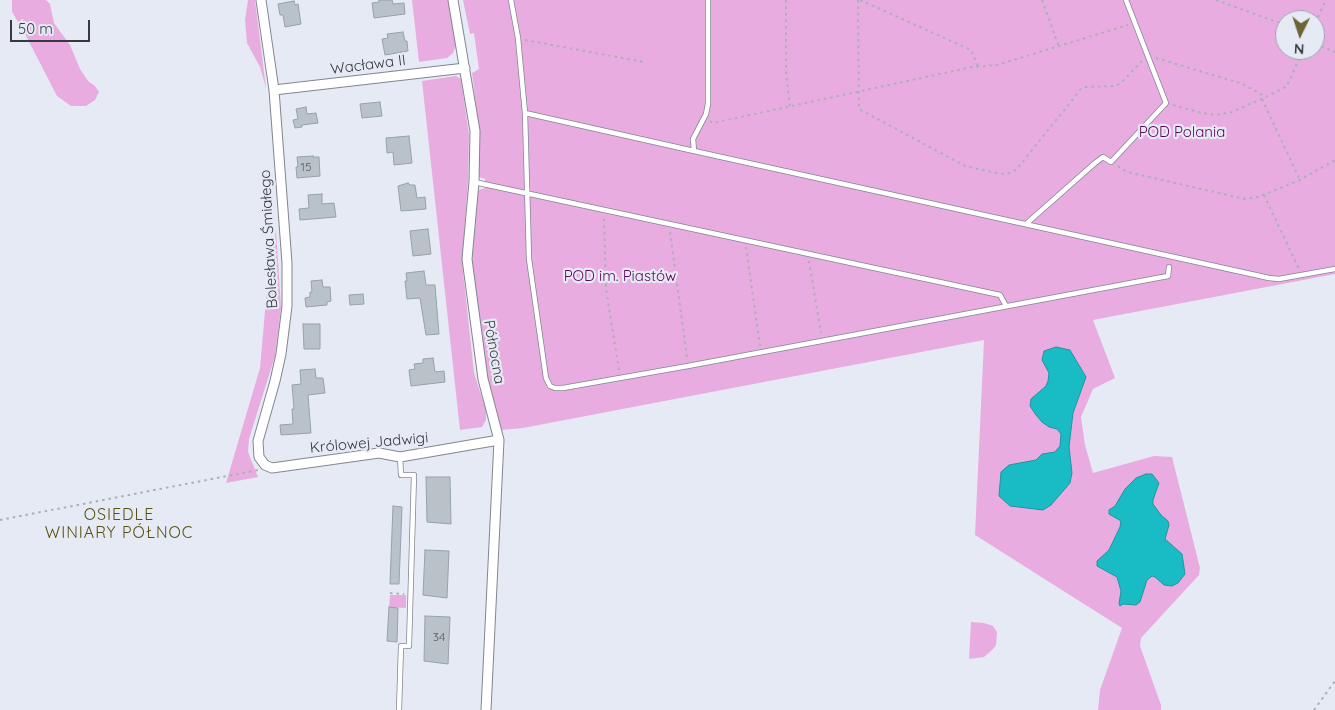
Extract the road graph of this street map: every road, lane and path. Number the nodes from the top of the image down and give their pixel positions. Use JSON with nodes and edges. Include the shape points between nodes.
{"nodes":[{"id":1,"x":261,"y":0,"type":"edge"},
{"id":2,"x":453,"y":0,"type":"edge"},
{"id":3,"x":511,"y":0,"type":"edge"},
{"id":4,"x":708,"y":0,"type":"edge"},
{"id":5,"x":786,"y":0,"type":"edge"},
{"id":6,"x":859,"y":0,"type":"edge"},
{"id":7,"x":1042,"y":0,"type":"edge"},
{"id":8,"x":1126,"y":0,"type":"edge"},
{"id":9,"x":1216,"y":0,"type":"edge"},
{"id":10,"x":1275,"y":21,"type":"edge"},
{"id":11,"x":1135,"y":23,"type":"junction"},
{"id":12,"x":518,"y":38,"type":"junction"},
{"id":13,"x":1058,"y":47,"type":"junction"},
{"id":14,"x":1147,"y":55,"type":"junction"},
{"id":15,"x":1299,"y":60,"type":"edge"},
{"id":16,"x":644,"y":62,"type":"dead end"},
{"id":17,"x":979,"y":67,"type":"junction"},
{"id":18,"x":465,"y":68,"type":"junction"},
{"id":19,"x":274,"y":90,"type":"junction"},
{"id":20,"x":859,"y":91,"type":"junction"},
{"id":21,"x":1266,"y":97,"type":"junction"},
{"id":22,"x":1262,"y":99,"type":"junction"},
{"id":23,"x":1166,"y":103,"type":"junction"},
{"id":24,"x":790,"y":106,"type":"junction"},
{"id":25,"x":525,"y":113,"type":"junction"},
{"id":26,"x":704,"y":118,"type":"junction"},
{"id":27,"x":694,"y":151,"type":"junction"},
{"id":28,"x":1335,"y":160,"type":"edge"},
{"id":29,"x":1111,"y":162,"type":"junction"},
{"id":30,"x":1300,"y":180,"type":"junction"},
{"id":31,"x":474,"y":182,"type":"junction"},
{"id":32,"x":526,"y":192,"type":"junction"},
{"id":33,"x":1264,"y":195,"type":"junction"},
{"id":34,"x":604,"y":209,"type":"junction"},
{"id":35,"x":668,"y":223,"type":"junction"},
{"id":36,"x":1026,"y":224,"type":"junction"},
{"id":37,"x":745,"y":240,"type":"junction"},
{"id":38,"x":808,"y":253,"type":"junction"},
{"id":39,"x":1169,"y":267,"type":"dead end"},
{"id":40,"x":1335,"y":269,"type":"edge"},
{"id":41,"x":1302,"y":275,"type":"junction"},
{"id":42,"x":1006,"y":306,"type":"junction"},
{"id":43,"x":823,"y":340,"type":"junction"},
{"id":44,"x":761,"y":351,"type":"junction"},
{"id":45,"x":688,"y":366,"type":"junction"},
{"id":46,"x":620,"y":378,"type":"junction"},
{"id":47,"x":498,"y":440,"type":"junction"},
{"id":48,"x":400,"y":457,"type":"junction"},
{"id":49,"x":272,"y":468,"type":"junction"},
{"id":50,"x":0,"y":520,"type":"edge"},
{"id":51,"x":1335,"y":681,"type":"edge"},
{"id":52,"x":399,"y":710,"type":"edge"},
{"id":53,"x":486,"y":710,"type":"edge"},
{"id":54,"x":1314,"y":710,"type":"edge"}],
"edges":[{"from":1,"to":19,"type":"street","name":"Bolesława Śmiałego"},
{"from":2,"to":18,"type":"street","name":"Północna"},
{"from":3,"to":12,"type":"lane"},
{"from":4,"to":26,"type":"lane","via":[[708,104]]},
{"from":5,"to":24,"type":"path","via":[[786,73]]},
{"from":6,"to":17,"type":"path","via":[[971,50]]},
{"from":6,"to":20,"type":"path"},
{"from":7,"to":13,"type":"path"},
{"from":8,"to":11,"type":"lane"},
{"from":9,"to":10,"type":"path"},
{"from":11,"to":13,"type":"path"},
{"from":11,"to":14,"type":"lane"},
{"from":12,"to":16,"type":"path"},
{"from":12,"to":25,"type":"lane"},
{"from":13,"to":17,"type":"path","via":[[997,66]]},
{"from":14,"to":20,"type":"path","via":[[1121,83],[1081,89],[1016,170],[1001,174],[965,166],[859,109]]},
{"from":14,"to":21,"type":"path","via":[[1243,84]]},
{"from":14,"to":23,"type":"lane"},
{"from":15,"to":21,"type":"path","via":[[1287,86]]},
{"from":17,"to":20,"type":"path"},
{"from":18,"to":19,"type":"street","name":"Wacława II"},
{"from":18,"to":31,"type":"street","name":"Północna","via":[[475,131]]},
{"from":19,"to":49,"type":"street","name":"Bolesława Śmiałego","via":[[287,263],[287,306],[281,354],[258,441],[259,457]]},
{"from":20,"to":24,"type":"path"},
{"from":21,"to":22,"type":"path"},
{"from":22,"to":23,"type":"path","via":[[1216,115]]},
{"from":22,"to":30,"type":"path"},
{"from":23,"to":29,"type":"lane"},
{"from":24,"to":26,"type":"path","via":[[713,123]]},
{"from":25,"to":27,"type":"lane"},
{"from":25,"to":32,"type":"lane"},
{"from":26,"to":27,"type":"lane","via":[[693,139]]},
{"from":27,"to":36,"type":"lane"},
{"from":28,"to":30,"type":"path"},
{"from":29,"to":33,"type":"path","via":[[1127,172],[1245,199]]},
{"from":29,"to":36,"type":"lane","via":[[1103,158],[1095,163]]},
{"from":30,"to":33,"type":"path"},
{"from":31,"to":32,"type":"lane"},
{"from":31,"to":47,"type":"street","name":"Północna","via":[[467,259],[483,379]]},
{"from":32,"to":34,"type":"lane"},
{"from":32,"to":46,"type":"lane","via":[[529,259],[546,378],[550,386],[563,388]]},
{"from":33,"to":41,"type":"path"},
{"from":34,"to":35,"type":"lane"},
{"from":34,"to":46,"type":"path","via":[[606,289]]},
{"from":35,"to":37,"type":"lane"},
{"from":35,"to":45,"type":"path"},
{"from":36,"to":41,"type":"lane","via":[[1269,278]]},
{"from":37,"to":38,"type":"lane"},
{"from":37,"to":44,"type":"path"},
{"from":38,"to":42,"type":"lane","via":[[1000,295]]},
{"from":38,"to":43,"type":"path"},
{"from":39,"to":42,"type":"lane","via":[[1168,276]]},
{"from":40,"to":41,"type":"lane"},
{"from":42,"to":43,"type":"lane"},
{"from":43,"to":44,"type":"lane"},
{"from":44,"to":45,"type":"lane"},
{"from":45,"to":46,"type":"lane"},
{"from":47,"to":48,"type":"street","name":"Królowej Jadwigi"},
{"from":47,"to":53,"type":"street","name":"Północna"},
{"from":48,"to":49,"type":"street","name":"Królowej Jadwigi","via":[[380,453]]},
{"from":48,"to":52,"type":"lane","via":[[401,475],[414,475],[409,646],[401,646]]},
{"from":49,"to":50,"type":"path"},
{"from":51,"to":54,"type":"path"}]}
